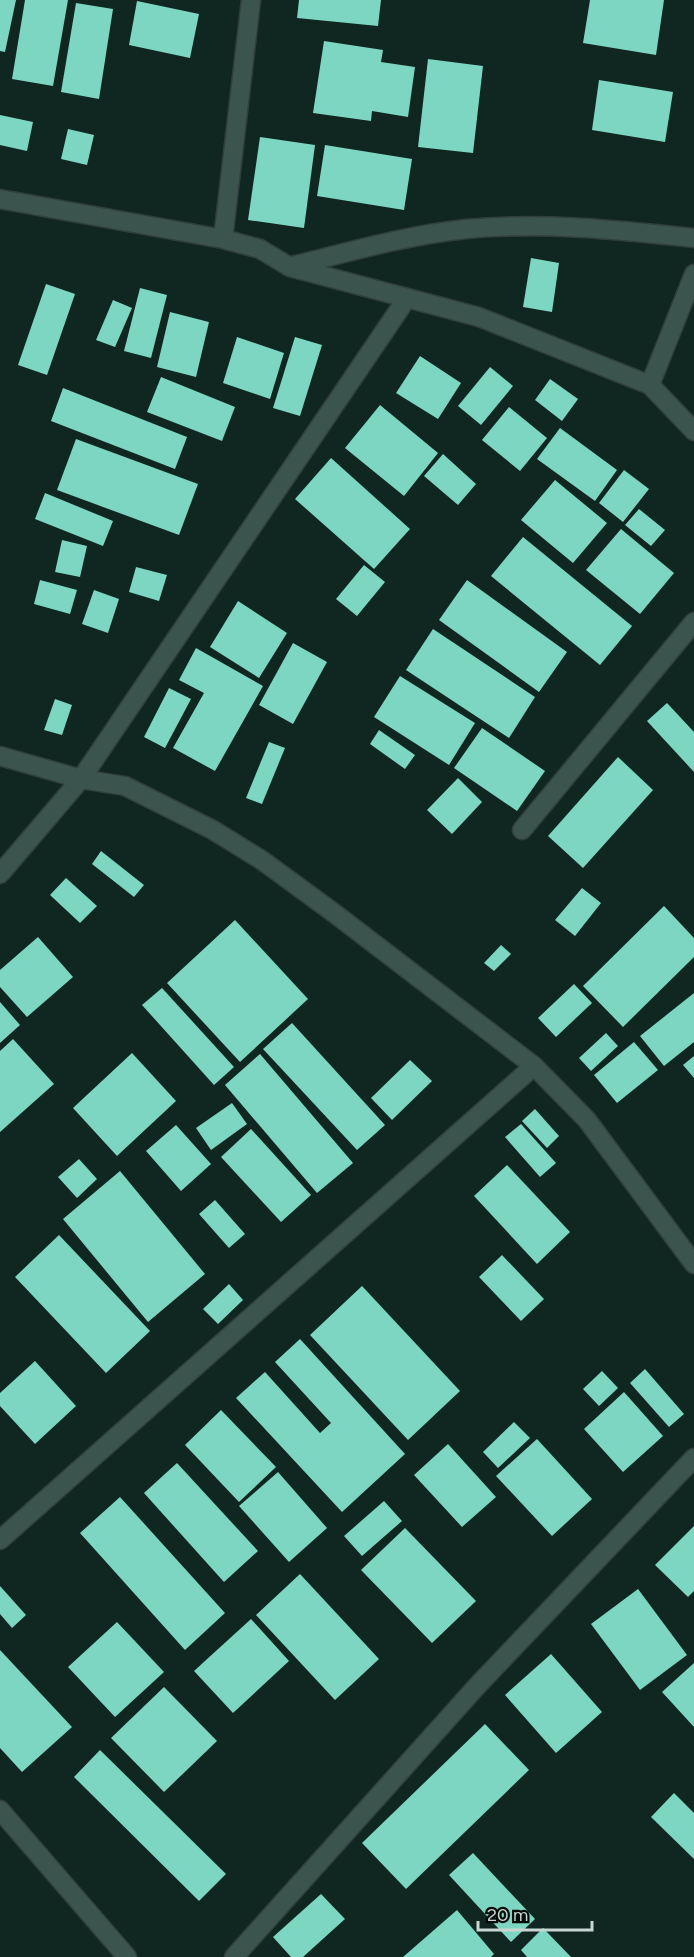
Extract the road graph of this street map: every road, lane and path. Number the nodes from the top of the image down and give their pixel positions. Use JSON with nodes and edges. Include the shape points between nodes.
{"nodes":[{"id":1,"x":251,"y":0,"type":"edge"},
{"id":2,"x":0,"y":199,"type":"edge"},
{"id":3,"x":694,"y":238,"type":"edge"},
{"id":4,"x":223,"y":239,"type":"junction"},
{"id":5,"x":290,"y":267,"type":"junction"},
{"id":6,"x":694,"y":274,"type":"edge"},
{"id":7,"x":407,"y":298,"type":"junction"},
{"id":8,"x":650,"y":385,"type":"junction"},
{"id":9,"x":694,"y":431,"type":"edge"},
{"id":10,"x":694,"y":622,"type":"edge"},
{"id":11,"x":0,"y":756,"type":"edge"},
{"id":12,"x":81,"y":779,"type":"junction"},
{"id":13,"x":522,"y":830,"type":"dead end"},
{"id":14,"x":0,"y":874,"type":"edge"},
{"id":15,"x":534,"y":1066,"type":"junction"},
{"id":16,"x":694,"y":1264,"type":"edge"},
{"id":17,"x":694,"y":1458,"type":"edge"},
{"id":18,"x":0,"y":1540,"type":"edge"},
{"id":19,"x":0,"y":1810,"type":"edge"},
{"id":20,"x":127,"y":1957,"type":"edge"},
{"id":21,"x":234,"y":1957,"type":"edge"}],
"edges":[{"from":1,"to":4,"type":"street"},
{"from":2,"to":4,"type":"street"},
{"from":3,"to":5,"type":"street","via":[[574,226],[466,229]]},
{"from":4,"to":5,"type":"street","via":[[260,249]]},
{"from":5,"to":7,"type":"street"},
{"from":6,"to":8,"type":"street"},
{"from":7,"to":8,"type":"street","via":[[479,317]]},
{"from":7,"to":12,"type":"street"},
{"from":8,"to":9,"type":"street"},
{"from":10,"to":13,"type":"street"},
{"from":11,"to":12,"type":"street"},
{"from":12,"to":14,"type":"street"},
{"from":12,"to":15,"type":"street","via":[[125,786],[213,830],[253,855]]},
{"from":15,"to":16,"type":"street","via":[[587,1120]]},
{"from":15,"to":18,"type":"street"},
{"from":17,"to":21,"type":"street","via":[[478,1685]]},
{"from":19,"to":20,"type":"street"}]}
